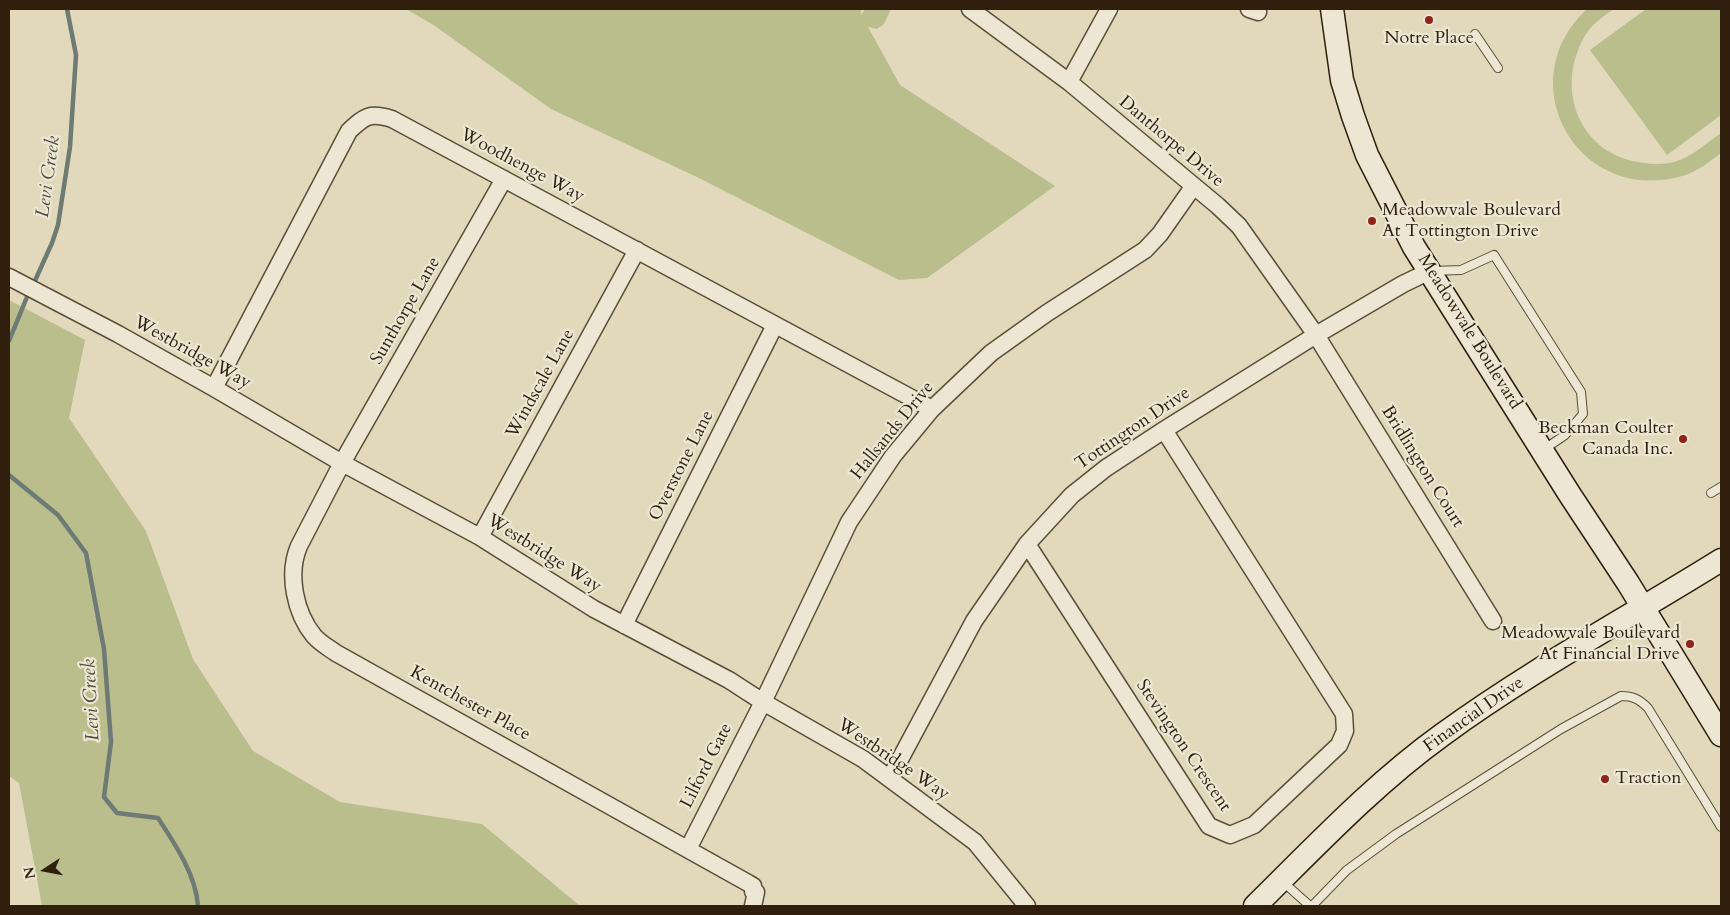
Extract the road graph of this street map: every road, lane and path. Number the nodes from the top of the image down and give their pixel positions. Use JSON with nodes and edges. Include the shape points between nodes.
{"nodes":[{"id":1,"x":970,"y":9,"type":"edge"},
{"id":2,"x":1109,"y":9,"type":"edge"},
{"id":3,"x":1332,"y":9,"type":"edge"},
{"id":4,"x":1474,"y":34,"type":"dead end"},
{"id":5,"x":1498,"y":68,"type":"dead end"},
{"id":6,"x":1069,"y":82,"type":"junction"},
{"id":7,"x":504,"y":179,"type":"junction"},
{"id":8,"x":1193,"y":187,"type":"junction"},
{"id":9,"x":637,"y":250,"type":"junction"},
{"id":10,"x":1430,"y":271,"type":"junction"},
{"id":11,"x":9,"y":278,"type":"edge"},
{"id":12,"x":775,"y":325,"type":"junction"},
{"id":13,"x":1316,"y":335,"type":"junction"},
{"id":14,"x":214,"y":388,"type":"junction"},
{"id":15,"x":932,"y":409,"type":"junction"},
{"id":16,"x":1164,"y":430,"type":"junction"},
{"id":17,"x":1543,"y":450,"type":"junction"},
{"id":18,"x":342,"y":463,"type":"junction"},
{"id":19,"x":1721,"y":487,"type":"edge"},
{"id":20,"x":1711,"y":493,"type":"dead end"},
{"id":21,"x":480,"y":537,"type":"junction"},
{"id":22,"x":1027,"y":544,"type":"junction"},
{"id":23,"x":1721,"y":560,"type":"edge"},
{"id":24,"x":1644,"y":608,"type":"junction"},
{"id":25,"x":1493,"y":620,"type":"dead end"},
{"id":26,"x":624,"y":625,"type":"junction"},
{"id":27,"x":762,"y":702,"type":"junction"},
{"id":28,"x":1721,"y":735,"type":"edge"},
{"id":29,"x":890,"y":778,"type":"junction"},
{"id":30,"x":1721,"y":827,"type":"edge"},
{"id":31,"x":688,"y":849,"type":"junction"},
{"id":32,"x":1282,"y":880,"type":"junction"},
{"id":33,"x":753,"y":906,"type":"edge"},
{"id":34,"x":1027,"y":906,"type":"edge"},
{"id":35,"x":1255,"y":906,"type":"edge"},
{"id":36,"x":1311,"y":906,"type":"edge"}],
"edges":[{"from":1,"to":6,"type":"street","name":"Danthorpe Drive"},
{"from":2,"to":6,"type":"street"},
{"from":3,"to":10,"type":"main road","name":"Meadowvale Boulevard","via":[[1342,80],[1367,155]]},
{"from":4,"to":5,"type":"lane"},
{"from":6,"to":8,"type":"street","name":"Danthorpe Drive"},
{"from":7,"to":9,"type":"street","name":"Woodhenge Way"},
{"from":7,"to":14,"type":"street","name":"Woodhenge Way","via":[[392,119],[372,115],[364,118],[349,131]]},
{"from":7,"to":18,"type":"street","name":"Sunthorpe Lane"},
{"from":8,"to":13,"type":"street","name":"Danthorpe Drive","via":[[1239,226]]},
{"from":8,"to":15,"type":"street","name":"Hallsands Drive","via":[[1145,250],[1053,308],[998,348]]},
{"from":9,"to":12,"type":"street","name":"Woodhenge Way"},
{"from":9,"to":21,"type":"street","name":"Windscale Lane"},
{"from":10,"to":13,"type":"street","name":"Tottington Drive"},
{"from":10,"to":17,"type":"main road","name":"Meadowvale Boulevard"},
{"from":10,"to":17,"type":"lane","via":[[1461,270],[1494,255],[1581,392],[1583,414],[1565,435]]},
{"from":11,"to":14,"type":"street","name":"Westbridge Way"},
{"from":12,"to":15,"type":"street","name":"Woodhenge Way"},
{"from":12,"to":26,"type":"street","name":"Overstone Lane"},
{"from":13,"to":16,"type":"street","name":"Tottington Drive"},
{"from":13,"to":25,"type":"street","name":"Bridlington Court"},
{"from":14,"to":18,"type":"street","name":"Westbridge Way"},
{"from":15,"to":27,"type":"street","name":"Hallsands Drive","via":[[893,456],[849,522]]},
{"from":16,"to":22,"type":"street","name":"Tottington Drive","via":[[1082,487]]},
{"from":16,"to":22,"type":"street","name":"Stevington Crescent","via":[[1344,714],[1345,731],[1339,745],[1254,825],[1230,836],[1209,826]]},
{"from":17,"to":24,"type":"main road","name":"Meadowvale Boulevard"},
{"from":18,"to":21,"type":"street","name":"Westbridge Way"},
{"from":18,"to":31,"type":"street","name":"Kentchester Place","via":[[294,556],[293,573],[301,614],[314,636],[344,658]]},
{"from":19,"to":20,"type":"lane"},
{"from":21,"to":26,"type":"street","name":"Westbridge Way"},
{"from":22,"to":29,"type":"street","name":"Tottington Drive","via":[[974,621]]},
{"from":23,"to":24,"type":"main road","name":"Financial Drive"},
{"from":24,"to":28,"type":"main road","name":"Meadowvale Boulevard"},
{"from":24,"to":32,"type":"main road","name":"Financial Drive","via":[[1536,672],[1441,736],[1361,801]]},
{"from":26,"to":27,"type":"street","name":"Westbridge Way","via":[[728,680]]},
{"from":27,"to":29,"type":"street","name":"Westbridge Way","via":[[863,759]]},
{"from":27,"to":31,"type":"street","name":"Lilford Gate"},
{"from":29,"to":34,"type":"street","name":"Westbridge Way","via":[[975,842]]},
{"from":30,"to":36,"type":"lane","via":[[1648,708],[1638,698],[1621,696],[1396,834],[1347,870]]},
{"from":31,"to":33,"type":"street","name":"Kentchester Place","via":[[753,886],[756,894]]},
{"from":32,"to":35,"type":"main road","name":"Financial Drive"},
{"from":32,"to":36,"type":"lane"}]}
